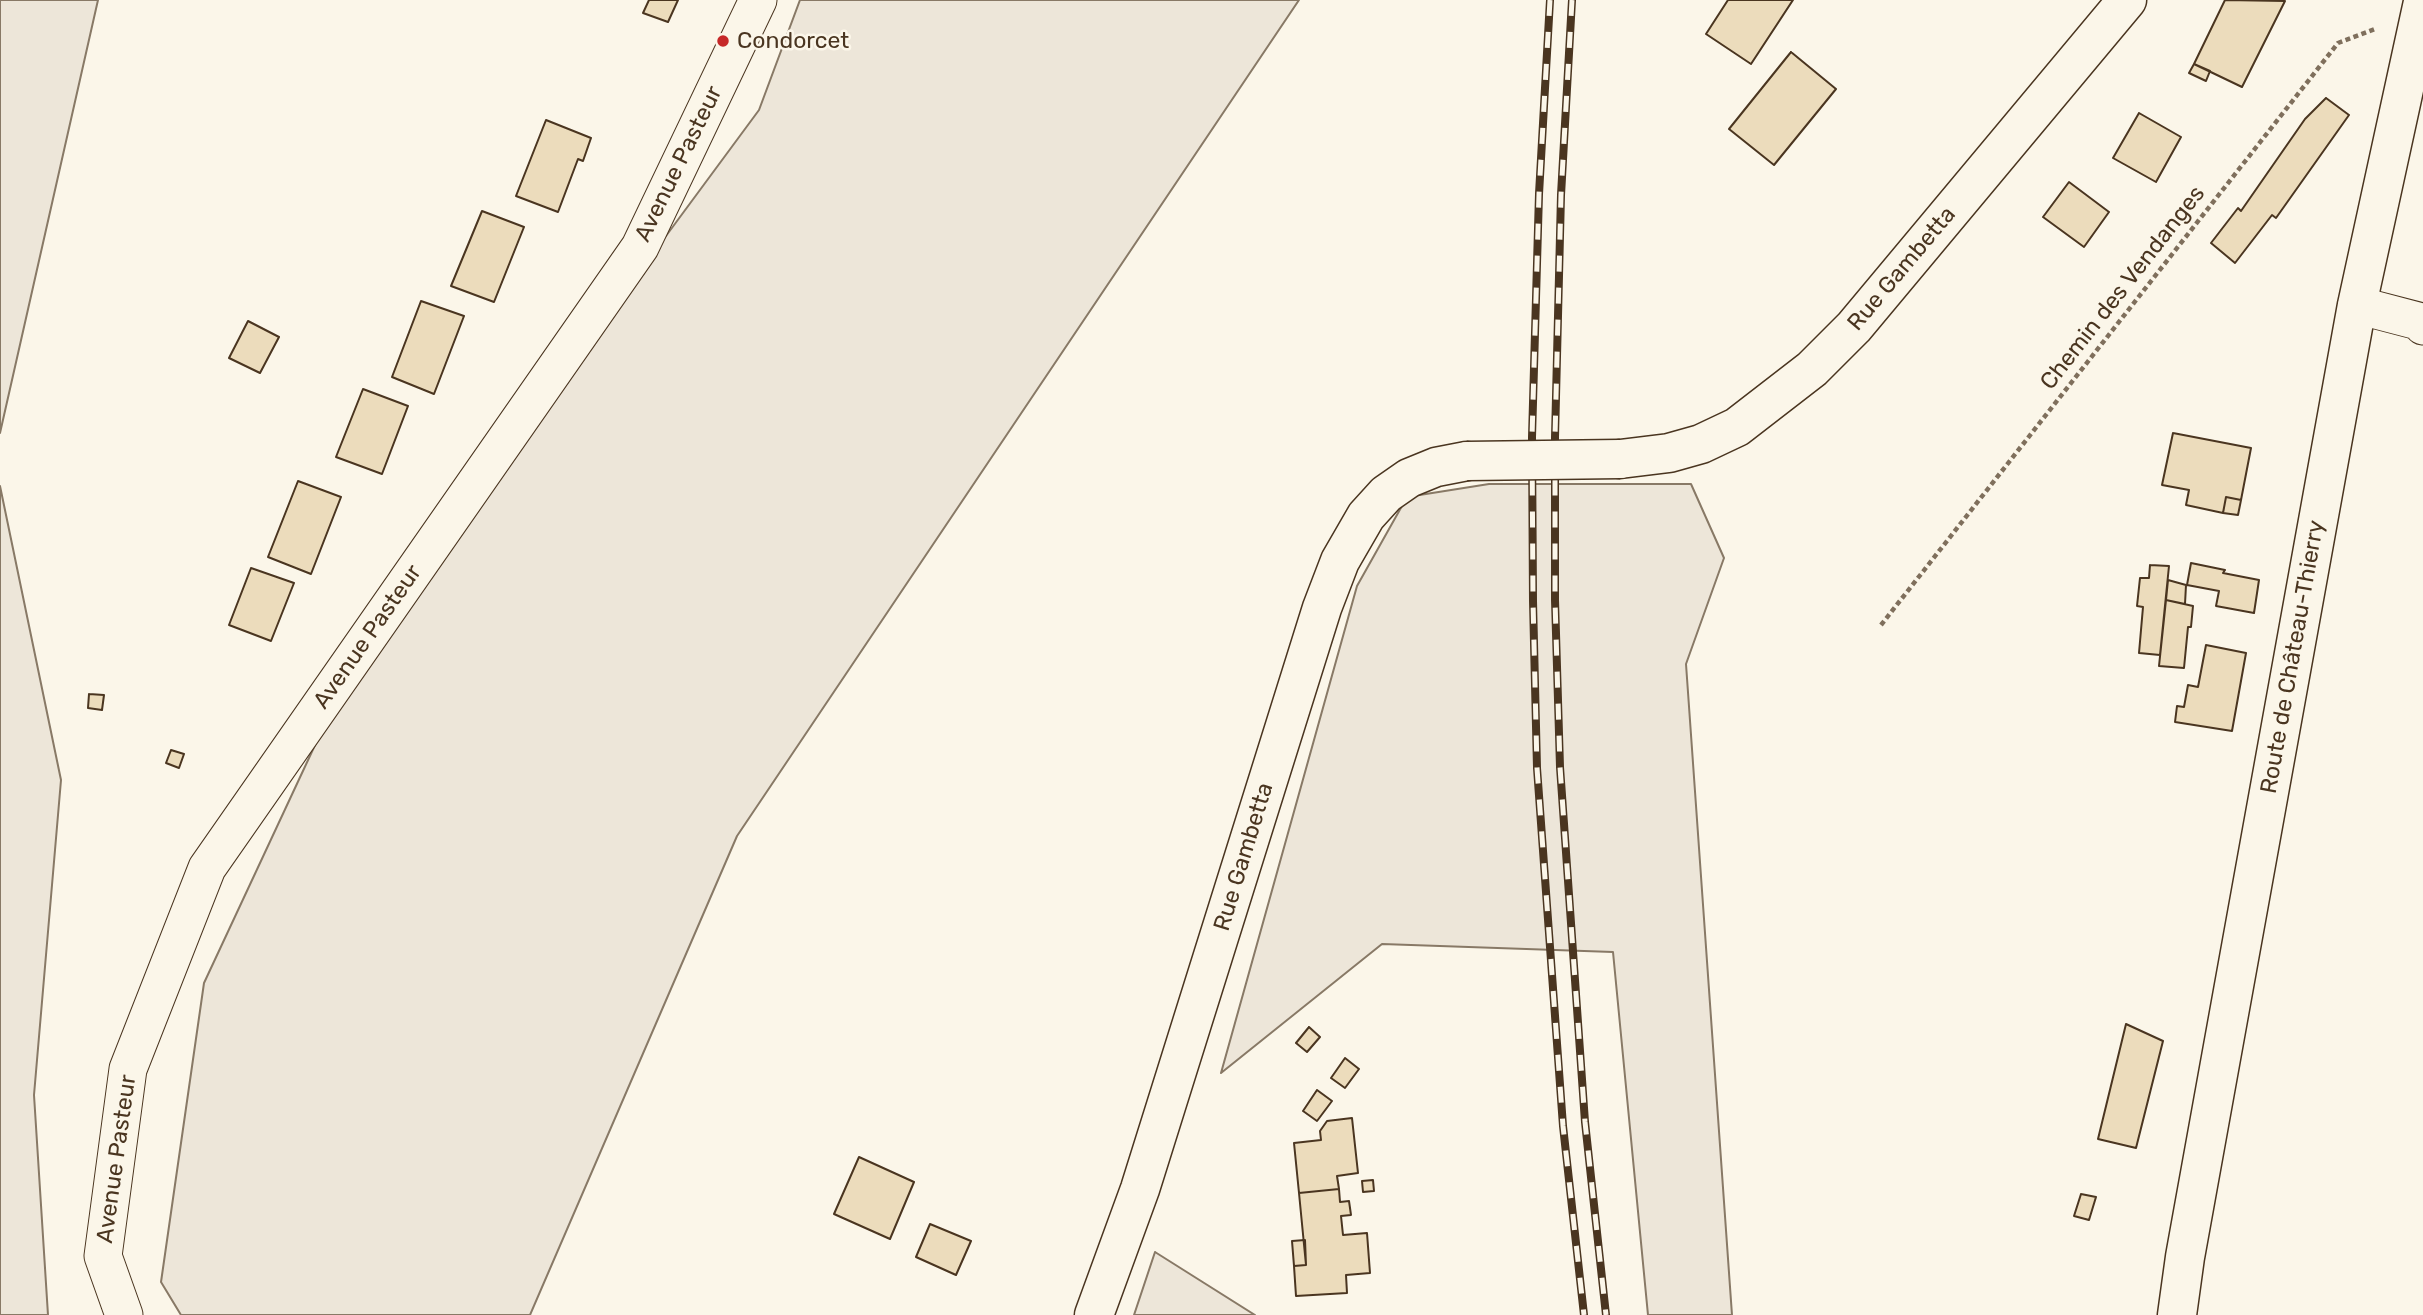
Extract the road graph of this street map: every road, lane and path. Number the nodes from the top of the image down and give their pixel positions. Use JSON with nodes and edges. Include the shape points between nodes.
{"nodes":[{"id":1,"x":758,"y":0,"type":"edge"},
{"id":2,"x":2127,"y":0,"type":"edge"},
{"id":3,"x":2422,"y":7,"type":"edge"},
{"id":4,"x":2357,"y":305,"type":"junction"},
{"id":5,"x":2423,"y":327,"type":"edge"},
{"id":6,"x":1881,"y":625,"type":"dead end"},
{"id":7,"x":124,"y":1315,"type":"edge"},
{"id":8,"x":1094,"y":1315,"type":"edge"},
{"id":9,"x":2176,"y":1315,"type":"edge"}],
"edges":[{"from":1,"to":7,"type":"street","name":"Avenue Pasteur","via":[[640,247],[208,868],[128,1069],[103,1256]]},
{"from":2,"to":8,"type":"street","name":"Rue Gambetta","bridge":true,"via":[[1854,327],[1812,369],[1737,427],[1669,453],[1620,459],[1467,461],[1436,467],[1386,494],[1366,516],[1340,561],[1322,608],[1140,1189]]},
{"from":3,"to":4,"type":"street","name":"Route de Château-Thierry"},
{"from":3,"to":6,"type":"path","name":"Chemin des Vendanges","via":[[2338,43]]},
{"from":4,"to":5,"type":"street"},
{"from":4,"to":9,"type":"street","name":"Route de Château-Thierry"}]}
